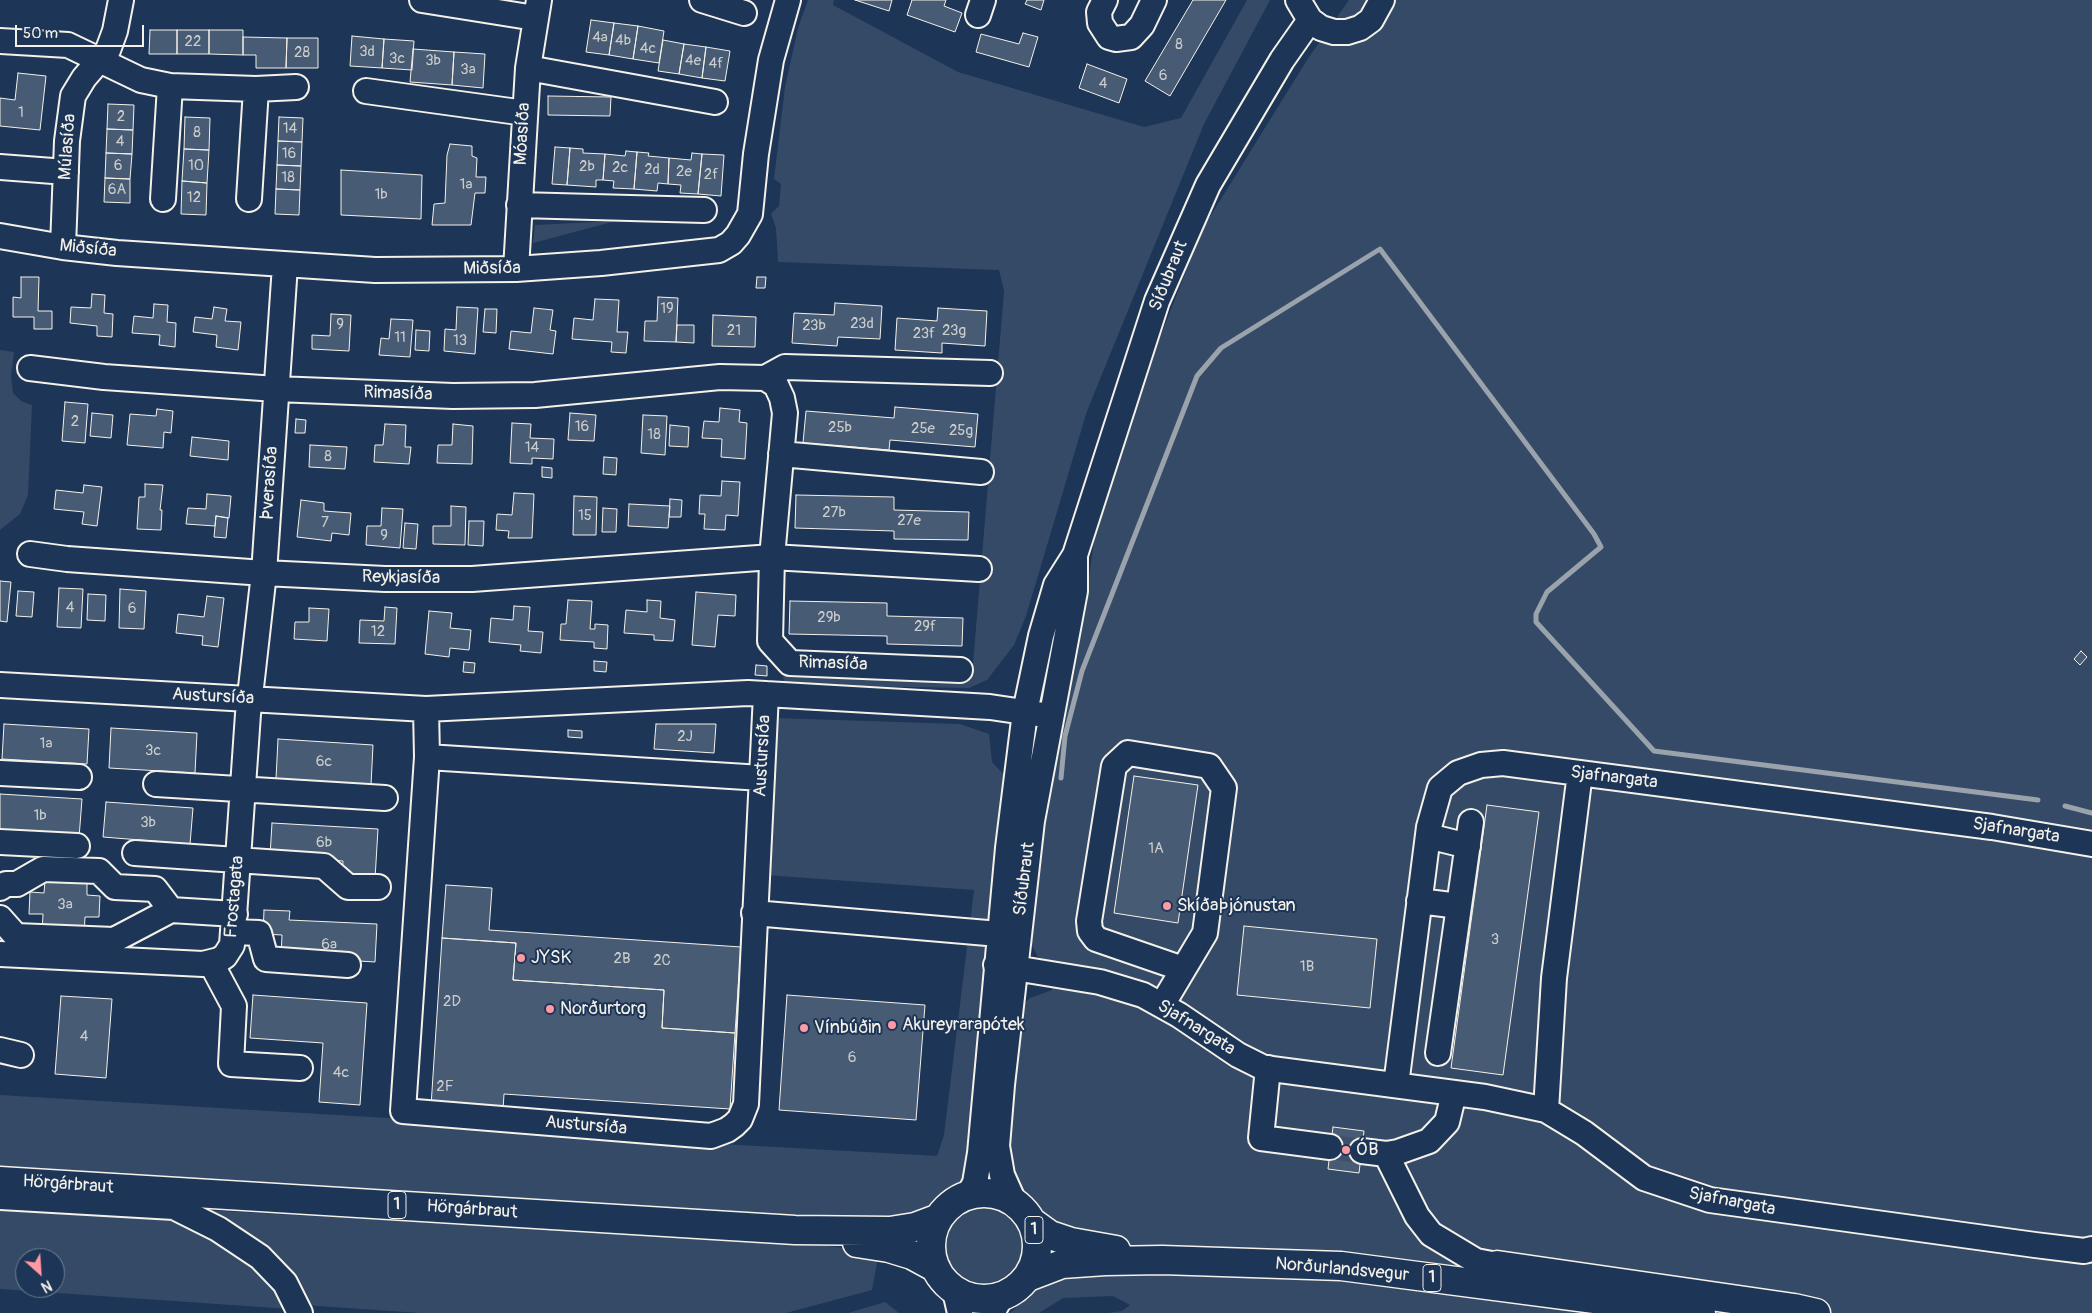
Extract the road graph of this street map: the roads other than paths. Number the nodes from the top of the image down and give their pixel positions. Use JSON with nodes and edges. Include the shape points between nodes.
{"nodes":[{"id":1,"x":121,"y":0,"type":"edge"},
{"id":2,"x":422,"y":0,"type":"edge"},
{"id":3,"x":702,"y":0,"type":"edge"},
{"id":4,"x":788,"y":0,"type":"edge"},
{"id":5,"x":1105,"y":0,"type":"edge"},
{"id":6,"x":1154,"y":0,"type":"edge"},
{"id":7,"x":1382,"y":0,"type":"edge"},
{"id":8,"x":537,"y":9,"type":"edge"},
{"id":9,"x":1304,"y":10,"type":"edge"},
{"id":10,"x":744,"y":14,"type":"dead end"},
{"id":11,"x":0,"y":41,"type":"edge"},
{"id":12,"x":100,"y":60,"type":"junction"},
{"id":13,"x":528,"y":68,"type":"junction"},
{"id":14,"x":170,"y":86,"type":"junction"},
{"id":15,"x":296,"y":87,"type":"dead end"},
{"id":16,"x":256,"y":89,"type":"junction"},
{"id":17,"x":366,"y":91,"type":"dead end"},
{"id":18,"x":715,"y":102,"type":"dead end"},
{"id":19,"x":525,"y":113,"type":"junction"},
{"id":20,"x":0,"y":167,"type":"edge"},
{"id":21,"x":66,"y":172,"type":"junction"},
{"id":22,"x":163,"y":199,"type":"dead end"},
{"id":23,"x":249,"y":199,"type":"dead end"},
{"id":24,"x":519,"y":205,"type":"junction"},
{"id":25,"x":704,"y":210,"type":"dead end"},
{"id":26,"x":0,"y":236,"type":"edge"},
{"id":27,"x":63,"y":247,"type":"junction"},
{"id":28,"x":285,"y":265,"type":"junction"},
{"id":29,"x":516,"y":269,"type":"junction"},
{"id":30,"x":30,"y":368,"type":"dead end"},
{"id":31,"x":990,"y":373,"type":"dead end"},
{"id":32,"x":765,"y":378,"type":"junction"},
{"id":33,"x":276,"y":389,"type":"junction"},
{"id":34,"x":782,"y":454,"type":"junction"},
{"id":35,"x":981,"y":472,"type":"dead end"},
{"id":36,"x":30,"y":554,"type":"dead end"},
{"id":37,"x":1075,"y":555,"type":"junction"},
{"id":38,"x":772,"y":557,"type":"junction"},
{"id":39,"x":979,"y":569,"type":"dead end"},
{"id":40,"x":264,"y":573,"type":"junction"},
{"id":41,"x":960,"y":670,"type":"dead end"},
{"id":42,"x":0,"y":684,"type":"edge"},
{"id":43,"x":766,"y":694,"type":"junction"},
{"id":44,"x":249,"y":700,"type":"junction"},
{"id":45,"x":426,"y":709,"type":"junction"},
{"id":46,"x":1025,"y":712,"type":"junction"},
{"id":47,"x":1051,"y":716,"type":"junction"},
{"id":48,"x":427,"y":756,"type":"junction"},
{"id":49,"x":0,"y":773,"type":"edge"},
{"id":50,"x":1580,"y":773,"type":"junction"},
{"id":51,"x":79,"y":777,"type":"dead end"},
{"id":52,"x":762,"y":778,"type":"junction"},
{"id":53,"x":156,"y":784,"type":"dead end"},
{"id":54,"x":243,"y":789,"type":"junction"},
{"id":55,"x":384,"y":798,"type":"dead end"},
{"id":56,"x":1471,"y":822,"type":"dead end"},
{"id":57,"x":1428,"y":836,"type":"junction"},
{"id":58,"x":0,"y":842,"type":"edge"},
{"id":59,"x":2092,"y":844,"type":"edge"},
{"id":60,"x":77,"y":846,"type":"dead end"},
{"id":61,"x":1468,"y":846,"type":"junction"},
{"id":62,"x":135,"y":853,"type":"dead end"},
{"id":63,"x":239,"y":860,"type":"junction"},
{"id":64,"x":378,"y":887,"type":"dead end"},
{"id":65,"x":0,"y":888,"type":"edge"},
{"id":66,"x":1420,"y":902,"type":"junction"},
{"id":67,"x":1459,"y":906,"type":"junction"},
{"id":68,"x":172,"y":910,"type":"junction"},
{"id":69,"x":754,"y":913,"type":"junction"},
{"id":70,"x":0,"y":918,"type":"edge"},
{"id":71,"x":235,"y":923,"type":"junction"},
{"id":72,"x":1000,"y":934,"type":"junction"},
{"id":73,"x":0,"y":954,"type":"edge"},
{"id":74,"x":212,"y":963,"type":"junction"},
{"id":75,"x":348,"y":965,"type":"dead end"},
{"id":76,"x":1006,"y":967,"type":"junction"},
{"id":77,"x":1183,"y":969,"type":"junction"},
{"id":78,"x":1162,"y":1005,"type":"junction"},
{"id":79,"x":1406,"y":1010,"type":"junction"},
{"id":80,"x":1444,"y":1014,"type":"junction"},
{"id":81,"x":1438,"y":1053,"type":"dead end"},
{"id":82,"x":300,"y":1068,"type":"dead end"},
{"id":83,"x":1268,"y":1068,"type":"junction"},
{"id":84,"x":1396,"y":1085,"type":"junction"},
{"id":85,"x":1454,"y":1093,"type":"junction"},
{"id":86,"x":1546,"y":1110,"type":"junction"},
{"id":87,"x":1330,"y":1147,"type":"tunnel mouth"},
{"id":88,"x":1362,"y":1152,"type":"tunnel mouth"},
{"id":89,"x":1386,"y":1154,"type":"junction"},
{"id":90,"x":0,"y":1181,"type":"edge"},
{"id":91,"x":968,"y":1196,"type":"junction"},
{"id":92,"x":0,"y":1197,"type":"edge"},
{"id":93,"x":1023,"y":1212,"type":"junction"},
{"id":94,"x":939,"y":1218,"type":"junction"},
{"id":95,"x":795,"y":1230,"type":"junction"},
{"id":96,"x":2092,"y":1249,"type":"edge"},
{"id":97,"x":1162,"y":1260,"type":"junction"},
{"id":98,"x":1497,"y":1266,"type":"joint"},
{"id":99,"x":936,"y":1268,"type":"junction"},
{"id":100,"x":1028,"y":1277,"type":"junction"},
{"id":101,"x":958,"y":1302,"type":"edge"},
{"id":102,"x":996,"y":1305,"type":"edge"},
{"id":103,"x":300,"y":1313,"type":"edge"},
{"id":104,"x":1701,"y":1313,"type":"edge"},
{"id":105,"x":1816,"y":1313,"type":"edge"}],
"edges":[{"from":1,"to":12,"type":"street","name":"Múlasíða","via":[[115,31],[108,50]]},
{"from":2,"to":8,"type":"street"},
{"from":3,"to":10,"type":"street"},
{"from":4,"to":29,"type":"street","name":"Miðsíða","via":[[771,60],[750,214],[732,243],[704,253]]},
{"from":5,"to":6,"type":"street","via":[[1099,12],[1100,23],[1109,37],[1116,39],[1131,37],[1142,25]]},
{"from":7,"to":9,"type":"street","via":[[1371,20],[1347,32],[1321,28]]},
{"from":8,"to":13,"type":"street","name":"Móasíða"},
{"from":9,"to":37,"type":"street","name":"Síðubraut","via":[[1282,60],[1208,185],[1157,301]]},
{"from":11,"to":12,"type":"street","via":[[68,45]]},
{"from":12,"to":14,"type":"street","via":[[142,80]]},
{"from":12,"to":21,"type":"street","name":"Múlasíða","via":[[74,96],[69,114]]},
{"from":13,"to":18,"type":"street"},
{"from":13,"to":19,"type":"street","name":"Móasíða"},
{"from":14,"to":16,"type":"street"},
{"from":14,"to":22,"type":"street"},
{"from":15,"to":16,"type":"street"},
{"from":16,"to":23,"type":"street"},
{"from":17,"to":19,"type":"street"},
{"from":19,"to":24,"type":"street","name":"Móasíða"},
{"from":20,"to":21,"type":"street"},
{"from":21,"to":27,"type":"street","name":"Múlasíða"},
{"from":24,"to":25,"type":"street"},
{"from":24,"to":29,"type":"street","name":"Móasíða"},
{"from":26,"to":27,"type":"street","name":"Miðsíða"},
{"from":27,"to":28,"type":"street","name":"Miðsíða"},
{"from":28,"to":29,"type":"street","name":"Miðsíða","via":[[375,270]]},
{"from":28,"to":33,"type":"street","name":"Þverasíða"},
{"from":30,"to":33,"type":"street","name":"Rimasíða","via":[[104,377]]},
{"from":31,"to":32,"type":"street","via":[[785,366]]},
{"from":32,"to":33,"type":"street","name":"Rimasíða","via":[[720,377],[535,395],[453,396]]},
{"from":32,"to":34,"type":"street","name":"Rimasíða","via":[[776,385],[786,413]]},
{"from":33,"to":40,"type":"street","name":"Þverasíða"},
{"from":34,"to":35,"type":"street"},
{"from":34,"to":38,"type":"street","name":"Rimasíða"},
{"from":36,"to":40,"type":"street","name":"Reykjasíða"},
{"from":37,"to":46,"type":"street","name":"Síðubraut","via":[[1056,585]]},
{"from":37,"to":47,"type":"street","name":"Síðubraut","via":[[1075,591]]},
{"from":38,"to":39,"type":"street"},
{"from":38,"to":40,"type":"street","name":"Reykjasíða","via":[[472,579],[385,579]]},
{"from":38,"to":41,"type":"street","name":"Rimasíða","via":[[770,641],[790,663]]},
{"from":40,"to":44,"type":"street","name":"Þverasíða"},
{"from":42,"to":44,"type":"street","name":"Austursíða"},
{"from":43,"to":45,"type":"street","name":"Austursíða"},
{"from":43,"to":46,"type":"street","name":"Austursíða","via":[[990,707]]},
{"from":43,"to":52,"type":"street","name":"Austursíða"},
{"from":44,"to":45,"type":"street","name":"Austursíða"},
{"from":44,"to":54,"type":"street","name":"Frostagata"},
{"from":45,"to":48,"type":"street","name":"Austursíða"},
{"from":46,"to":47,"type":"street","name":"Austursíða"},
{"from":46,"to":72,"type":"street","name":"Síðubraut"},
{"from":47,"to":76,"type":"street","name":"Síðubraut"},
{"from":48,"to":52,"type":"street"},
{"from":48,"to":69,"type":"street","name":"Austursíða","via":[[403,1112],[702,1136],[728,1130],[740,1119],[746,1104]]},
{"from":49,"to":51,"type":"street"},
{"from":50,"to":57,"type":"street","name":"Sjafnargata","via":[[1503,763],[1481,765],[1458,773],[1440,788]]},
{"from":50,"to":59,"type":"street","name":"Sjafnargata","via":[[1992,827]]},
{"from":50,"to":86,"type":"street","via":[[1554,978]]},
{"from":52,"to":69,"type":"street","name":"Austursíða"},
{"from":53,"to":54,"type":"street"},
{"from":54,"to":55,"type":"street"},
{"from":54,"to":63,"type":"street","name":"Frostagata"},
{"from":56,"to":61,"type":"street"},
{"from":57,"to":61,"type":"street"},
{"from":57,"to":66,"type":"street","name":"Sjafnargata"},
{"from":58,"to":60,"type":"street"},
{"from":61,"to":67,"type":"street"},
{"from":62,"to":63,"type":"street"},
{"from":63,"to":64,"type":"street","via":[[324,866],[348,887]]},
{"from":63,"to":71,"type":"street","name":"Frostagata"},
{"from":65,"to":68,"type":"street","via":[[6,884],[17,884],[43,870],[99,871],[115,887],[155,889]]},
{"from":66,"to":67,"type":"street"},
{"from":66,"to":79,"type":"street","name":"Sjafnargata"},
{"from":67,"to":80,"type":"street"},
{"from":68,"to":70,"type":"street","via":[[114,940],[16,936]]},
{"from":68,"to":71,"type":"street"},
{"from":69,"to":72,"type":"street"},
{"from":71,"to":74,"type":"street","name":"Frostagata","via":[[229,950]]},
{"from":71,"to":75,"type":"street","via":[[259,933],[266,959]]},
{"from":72,"to":76,"type":"street","name":"Síðubraut"},
{"from":73,"to":74,"type":"street"},
{"from":74,"to":82,"type":"street","via":[[234,1006],[231,1064]]},
{"from":76,"to":78,"type":"street","name":"Sjafnargata","via":[[1100,982],[1143,995]]},
{"from":76,"to":91,"type":"street","name":"Síðubraut","via":[[980,1153]]},
{"from":76,"to":93,"type":"street","name":"Síðubraut","via":[[997,1146],[1002,1175]]},
{"from":77,"to":77,"type":"street","via":[[1205,934],[1224,788],[1209,766],[1128,753],[1114,766],[1090,931],[1096,939]]},
{"from":77,"to":78,"type":"street"},
{"from":78,"to":83,"type":"street","name":"Sjafnargata","via":[[1238,1054]]},
{"from":79,"to":80,"type":"street"},
{"from":79,"to":84,"type":"street","name":"Sjafnargata"},
{"from":80,"to":81,"type":"street"},
{"from":83,"to":84,"type":"street","name":"Sjafnargata"},
{"from":83,"to":87,"type":"street","via":[[1261,1138]]},
{"from":84,"to":85,"type":"street","name":"Sjafnargata"},
{"from":85,"to":86,"type":"street","name":"Sjafnargata"},
{"from":85,"to":89,"type":"street","via":[[1452,1111],[1441,1130],[1429,1141]]},
{"from":86,"to":96,"type":"street","name":"Sjafnargata","via":[[1584,1133],[1644,1178],[1710,1200],[2035,1245],[2084,1251]]},
{"from":88,"to":89,"type":"street"},
{"from":89,"to":98,"type":"street","via":[[1417,1216],[1431,1234],[1476,1261]]},
{"from":90,"to":95,"type":"highway","name":"Hörgárbraut","number":"1"},
{"from":91,"to":93,"type":"highway","name":"Norðurlandsvegur","number":"1","via":[[992,1194]]},
{"from":91,"to":94,"type":"highway","name":"Norðurlandsvegur","number":"1","via":[[952,1204]]},
{"from":92,"to":103,"type":"street","via":[[174,1207],[218,1229],[260,1257],[285,1283]]},
{"from":93,"to":97,"type":"highway","name":"Norðurlandsvegur","number":"1","via":[[1050,1235]]},
{"from":93,"to":100,"type":"highway","number":"1","via":[[1036,1236],[1037,1250]]},
{"from":94,"to":95,"type":"highway","name":"Hörgárbraut","number":"1","via":[[915,1227],[890,1231]]},
{"from":94,"to":99,"type":"highway","name":"Norðurlandsvegur","number":"1","via":[[932,1234]]},
{"from":95,"to":99,"type":"highway","name":"Hörgárbraut","number":"1","via":[[889,1248],[912,1255]]},
{"from":97,"to":100,"type":"highway","name":"Norðurlandsvegur","number":"1","via":[[1062,1264]]},
{"from":97,"to":104,"type":"highway","name":"Norðurlandsvegur","number":"1","via":[[1340,1266]]},
{"from":98,"to":105,"type":"highway"},
{"from":99,"to":101,"type":"highway","name":"Norðurlandsvegur","number":"1"},
{"from":100,"to":102,"type":"highway","name":"Norðurlandsvegur","number":"1"},
{"from":101,"to":102,"type":"highway","name":"Norðurlandsvegur","number":"1","via":[[977,1299]]}]}
